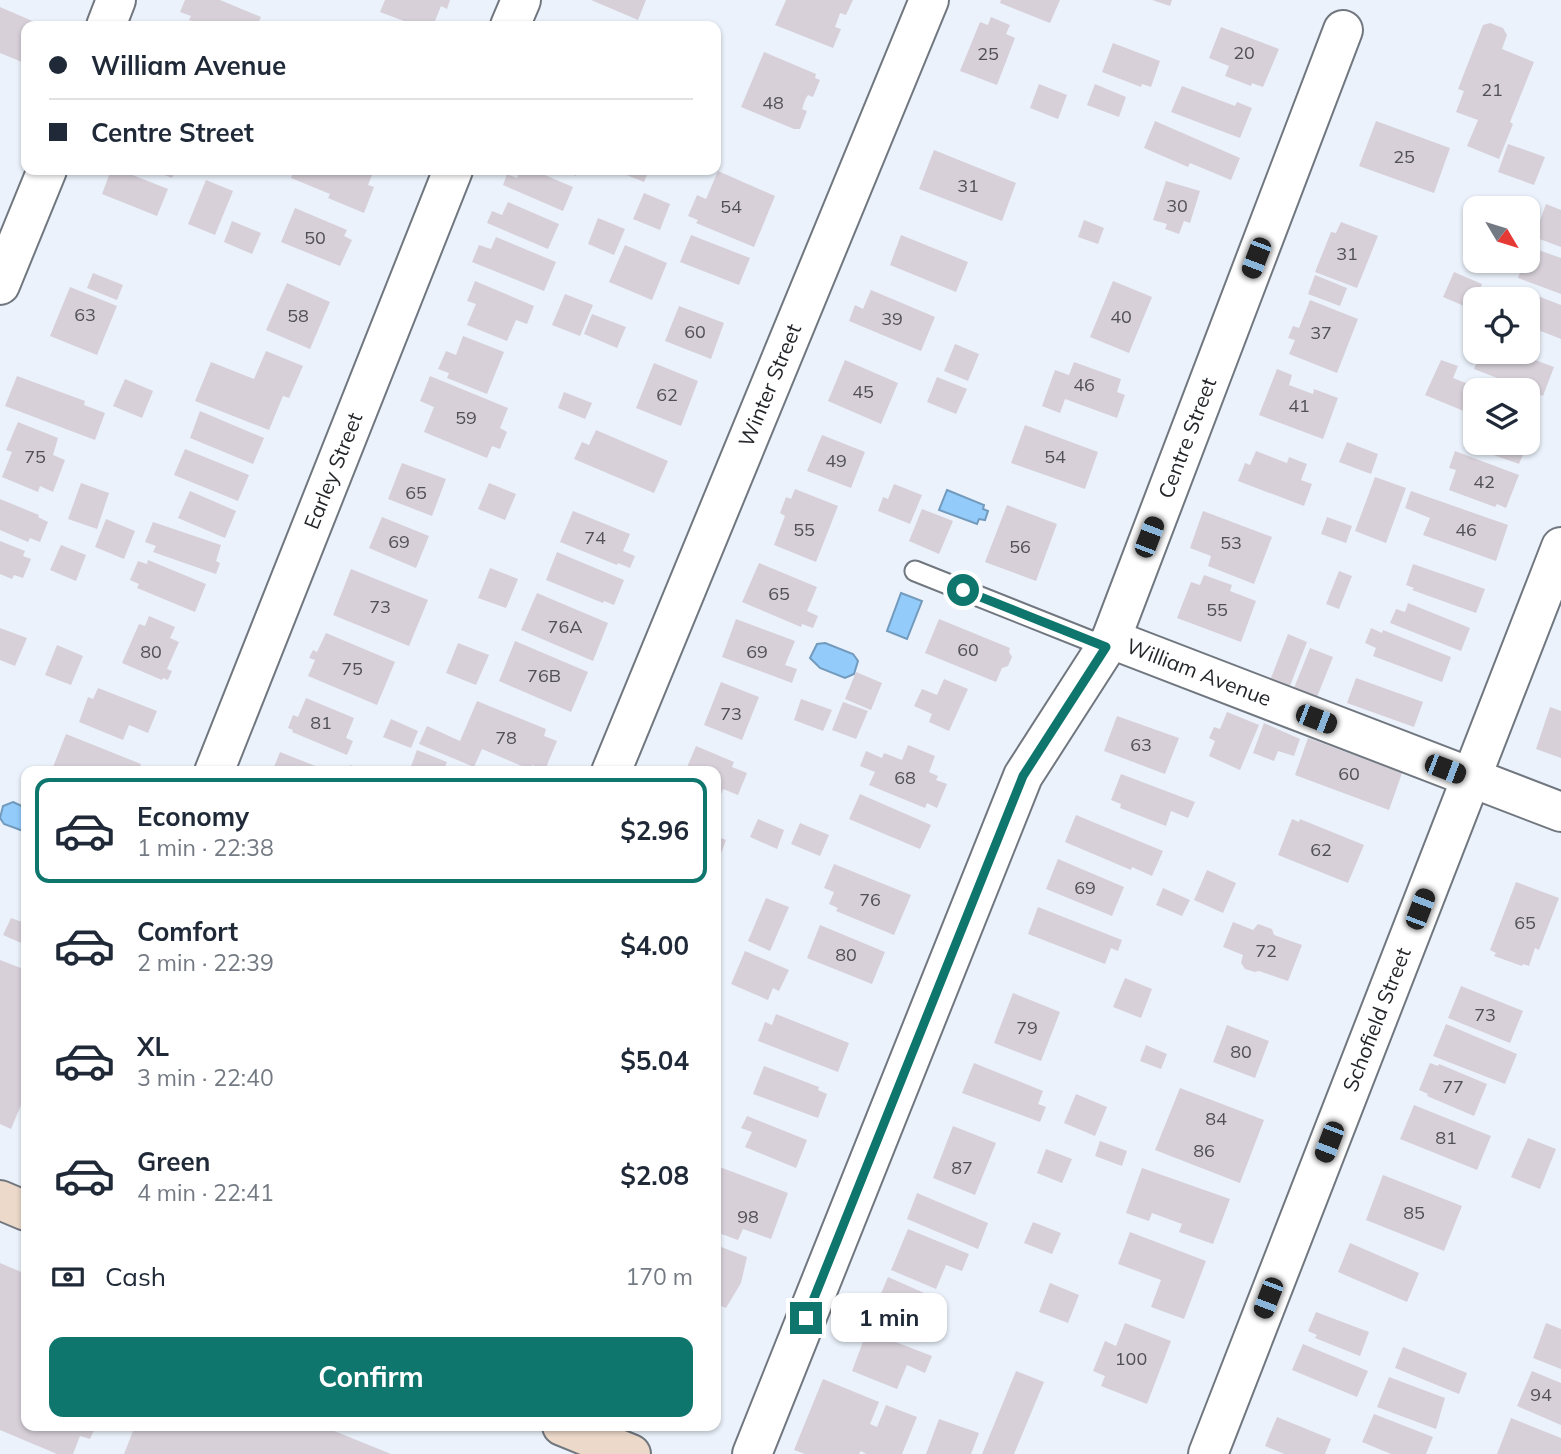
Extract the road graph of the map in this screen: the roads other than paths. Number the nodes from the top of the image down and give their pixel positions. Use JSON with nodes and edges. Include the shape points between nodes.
{"nodes":[{"id":1,"x":116,"y":0,"type":"edge"},
{"id":2,"x":521,"y":0,"type":"edge"},
{"id":3,"x":929,"y":0,"type":"edge"},
{"id":4,"x":108,"y":21,"type":"edge"},
{"id":5,"x":512,"y":21,"type":"edge"},
{"id":6,"x":1343,"y":30,"type":"dead end"},
{"id":7,"x":45,"y":175,"type":"edge"},
{"id":8,"x":451,"y":175,"type":"edge"},
{"id":9,"x":0,"y":285,"type":"edge"},
{"id":10,"x":1561,"y":547,"type":"edge"},
{"id":11,"x":915,"y":570,"type":"dead end"},
{"id":12,"x":1108,"y":643,"type":"junction"},
{"id":13,"x":216,"y":766,"type":"edge"},
{"id":14,"x":613,"y":766,"type":"edge"},
{"id":15,"x":1471,"y":779,"type":"junction"},
{"id":16,"x":1561,"y":813,"type":"edge"},
{"id":17,"x":0,"y":1200,"type":"edge"},
{"id":18,"x":21,"y":1209,"type":"edge"},
{"id":19,"x":574,"y":1431,"type":"edge"},
{"id":20,"x":631,"y":1454,"type":"edge"},
{"id":21,"x":752,"y":1454,"type":"edge"},
{"id":22,"x":1208,"y":1454,"type":"edge"}],
"edges":[{"from":1,"to":4,"type":"street"},
{"from":2,"to":5,"type":"street"},
{"from":3,"to":14,"type":"street","name":"Winter Street"},
{"from":6,"to":12,"type":"street","name":"Centre Street"},
{"from":7,"to":9,"type":"street"},
{"from":8,"to":13,"type":"street","name":"Earley Street"},
{"from":10,"to":15,"type":"street","name":"Schofield Street"},
{"from":11,"to":12,"type":"lane","name":"William Avenue"},
{"from":12,"to":15,"type":"street","name":"William Avenue"},
{"from":12,"to":21,"type":"street","name":"Centre Street","via":[[1023,776]]},
{"from":15,"to":16,"type":"street","name":"William Avenue"},
{"from":15,"to":22,"type":"street","name":"Schofield Street"},
{"from":17,"to":18,"type":"main road"},
{"from":19,"to":20,"type":"main road"}]}
